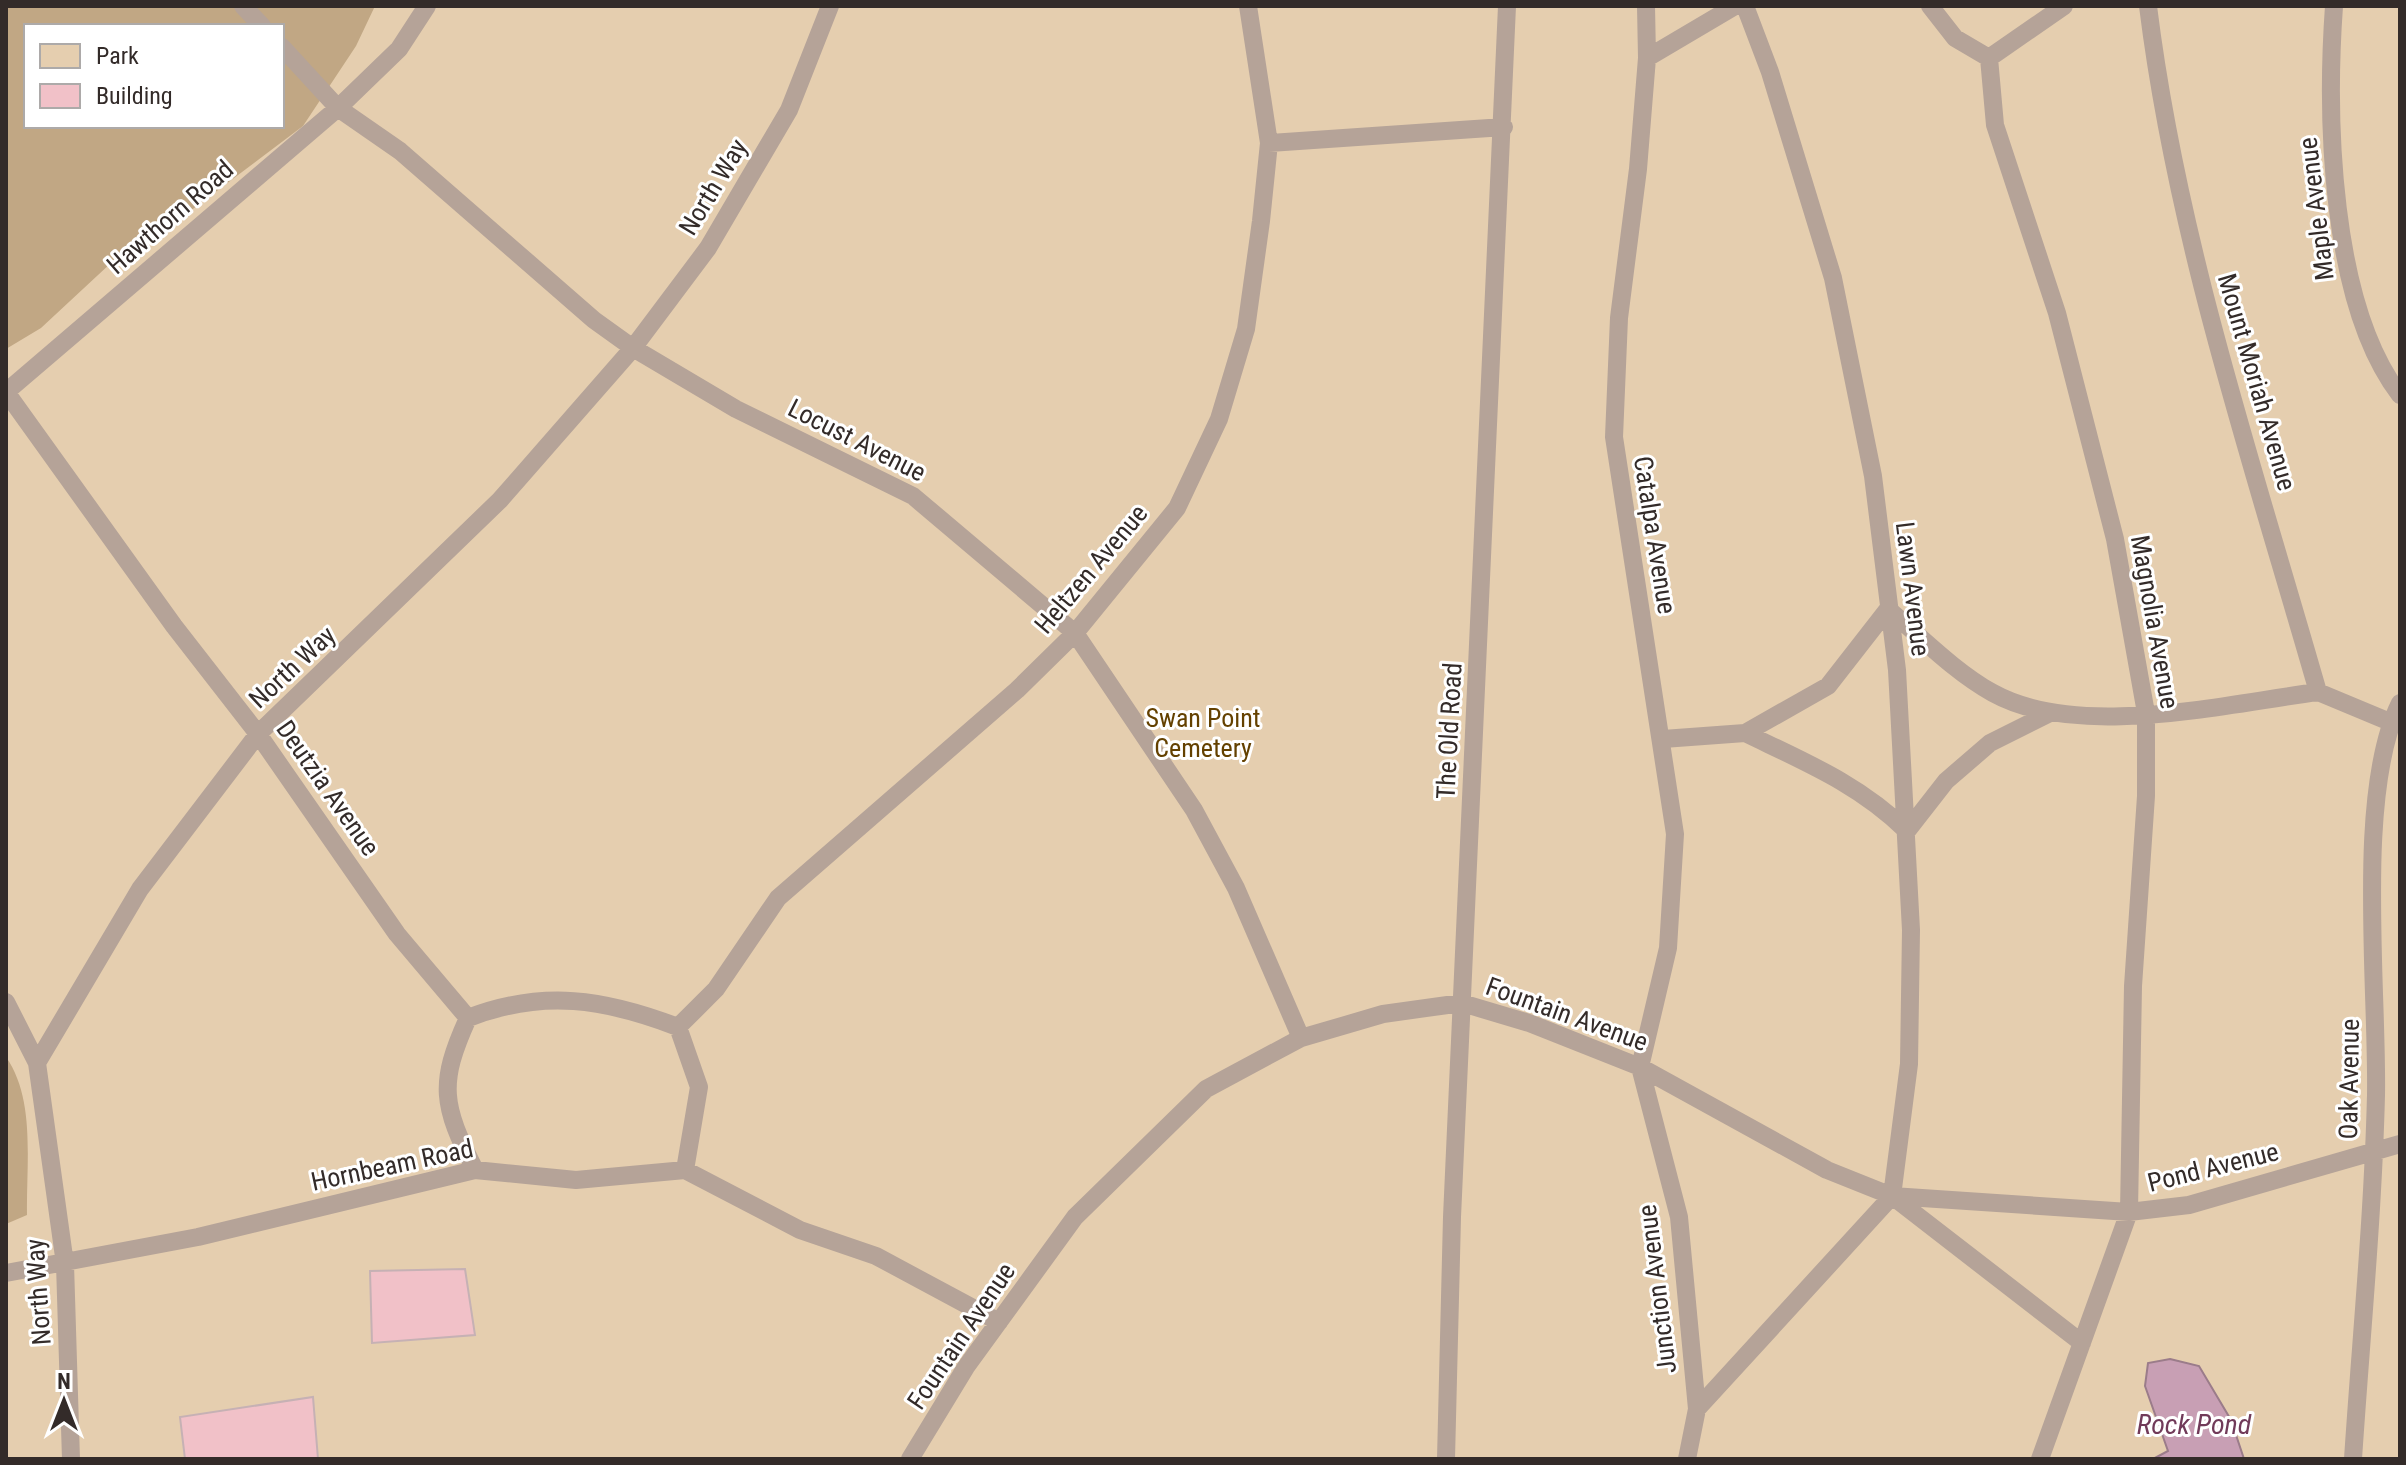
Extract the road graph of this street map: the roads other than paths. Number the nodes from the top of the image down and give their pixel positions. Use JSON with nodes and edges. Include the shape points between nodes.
{"nodes":[{"id":1,"x":243,"y":6,"type":"edge"},
{"id":2,"x":427,"y":6,"type":"edge"},
{"id":3,"x":830,"y":6,"type":"edge"},
{"id":4,"x":1248,"y":6,"type":"edge"},
{"id":5,"x":1507,"y":6,"type":"edge"},
{"id":6,"x":1646,"y":6,"type":"edge"},
{"id":7,"x":1735,"y":6,"type":"edge"},
{"id":8,"x":1745,"y":6,"type":"edge"},
{"id":9,"x":1930,"y":6,"type":"edge"},
{"id":10,"x":2064,"y":6,"type":"edge"},
{"id":11,"x":2148,"y":6,"type":"edge"},
{"id":12,"x":2334,"y":6,"type":"edge"},
{"id":13,"x":260,"y":24,"type":"edge"},
{"id":14,"x":284,"y":49,"type":"edge"},
{"id":15,"x":1647,"y":58,"type":"junction"},
{"id":16,"x":1989,"y":58,"type":"junction"},
{"id":17,"x":338,"y":108,"type":"junction"},
{"id":18,"x":1504,"y":127,"type":"junction"},
{"id":19,"x":1269,"y":143,"type":"junction"},
{"id":20,"x":633,"y":348,"type":"junction"},
{"id":21,"x":6,"y":392,"type":"edge"},
{"id":22,"x":2400,"y":395,"type":"edge"},
{"id":23,"x":1888,"y":609,"type":"junction"},
{"id":24,"x":1075,"y":633,"type":"junction"},
{"id":25,"x":2318,"y":692,"type":"junction"},
{"id":26,"x":2400,"y":703,"type":"edge"},
{"id":27,"x":2146,"y":713,"type":"junction"},
{"id":28,"x":2048,"y":714,"type":"junction"},
{"id":29,"x":2390,"y":722,"type":"junction"},
{"id":30,"x":1745,"y":733,"type":"junction"},
{"id":31,"x":258,"y":734,"type":"junction"},
{"id":32,"x":1663,"y":739,"type":"junction"},
{"id":33,"x":1907,"y":831,"type":"junction"},
{"id":34,"x":6,"y":1002,"type":"edge"},
{"id":35,"x":1462,"y":1003,"type":"junction"},
{"id":36,"x":468,"y":1018,"type":"junction"},
{"id":37,"x":678,"y":1027,"type":"junction"},
{"id":38,"x":1301,"y":1038,"type":"junction"},
{"id":39,"x":37,"y":1063,"type":"junction"},
{"id":40,"x":1640,"y":1067,"type":"junction"},
{"id":41,"x":2400,"y":1144,"type":"edge"},
{"id":42,"x":2374,"y":1153,"type":"junction"},
{"id":43,"x":475,"y":1170,"type":"junction"},
{"id":44,"x":685,"y":1170,"type":"junction"},
{"id":45,"x":1892,"y":1196,"type":"junction"},
{"id":46,"x":2129,"y":1212,"type":"junction"},
{"id":47,"x":65,"y":1264,"type":"junction"},
{"id":48,"x":6,"y":1273,"type":"edge"},
{"id":49,"x":999,"y":1322,"type":"junction"},
{"id":50,"x":2082,"y":1343,"type":"junction"},
{"id":51,"x":1697,"y":1409,"type":"junction"},
{"id":52,"x":71,"y":1459,"type":"edge"},
{"id":53,"x":910,"y":1459,"type":"edge"},
{"id":54,"x":1446,"y":1459,"type":"edge"},
{"id":55,"x":1687,"y":1459,"type":"edge"},
{"id":56,"x":2040,"y":1459,"type":"edge"},
{"id":57,"x":2353,"y":1459,"type":"edge"}],
"edges":[{"from":1,"to":13,"type":"lane"},
{"from":2,"to":17,"type":"lane","name":"Hawthorn Road","via":[[399,49]]},
{"from":3,"to":20,"type":"lane","name":"North Way","via":[[782,122],[708,248]]},
{"from":4,"to":19,"type":"lane","name":"Heltzen Avenue"},
{"from":5,"to":18,"type":"lane","name":"The Old Road"},
{"from":6,"to":15,"type":"lane","name":"Catalpa Avenue"},
{"from":7,"to":15,"type":"lane"},
{"from":8,"to":23,"type":"lane","name":"Lawn Avenue","via":[[1833,278],[1873,476]]},
{"from":9,"to":16,"type":"lane","via":[[1955,38]]},
{"from":10,"to":16,"type":"lane"},
{"from":11,"to":25,"type":"lane","name":"Mount Moriah Avenue","via":[[2192,247]]},
{"from":12,"to":22,"type":"lane","name":"Maple Avenue","via":[[2332,139],[2353,298],[2385,375]]},
{"from":14,"to":17,"type":"lane","name":"Locust Avenue"},
{"from":15,"to":32,"type":"lane","name":"Catalpa Avenue","via":[[1619,318],[1614,437]]},
{"from":16,"to":27,"type":"lane","name":"Magnolia Avenue","via":[[1995,125],[2057,313],[2115,539]]},
{"from":17,"to":20,"type":"lane","name":"Locust Avenue","via":[[400,151],[527,265]]},
{"from":17,"to":21,"type":"lane","name":"Hawthorn Road"},
{"from":18,"to":19,"type":"lane"},
{"from":18,"to":35,"type":"lane","name":"The Old Road"},
{"from":19,"to":24,"type":"lane","name":"Heltzen Avenue","via":[[1246,329],[1219,419],[1177,508]]},
{"from":20,"to":24,"type":"lane","name":"Locust Avenue","via":[[736,409],[913,496]]},
{"from":20,"to":31,"type":"lane","name":"North Way","via":[[500,500]]},
{"from":21,"to":31,"type":"lane","name":"Deutzia Avenue"},
{"from":23,"to":28,"type":"lane","via":[[1993,693]]},
{"from":23,"to":30,"type":"lane","via":[[1828,686]]},
{"from":23,"to":33,"type":"lane","name":"Lawn Avenue"},
{"from":24,"to":37,"type":"lane","name":"Heltzen Avenue","via":[[778,898],[716,989]]},
{"from":24,"to":38,"type":"lane","name":"Locust Avenue","via":[[1194,810],[1236,888]]},
{"from":25,"to":27,"type":"lane"},
{"from":25,"to":29,"type":"lane"},
{"from":26,"to":29,"type":"lane","name":"Oak Avenue"},
{"from":27,"to":28,"type":"lane","via":[[2092,718]]},
{"from":27,"to":46,"type":"lane","name":"Magnolia Avenue"},
{"from":28,"to":33,"type":"lane","via":[[1990,743],[1946,781]]},
{"from":29,"to":42,"type":"lane","name":"Oak Avenue","via":[[2376,805]]},
{"from":30,"to":32,"type":"lane"},
{"from":30,"to":33,"type":"lane","via":[[1877,801]]},
{"from":31,"to":36,"type":"lane","name":"Deutzia Avenue","via":[[397,934]]},
{"from":31,"to":39,"type":"lane","name":"North Way","via":[[140,889]]},
{"from":32,"to":40,"type":"lane","name":"Catalpa Avenue","via":[[1675,834],[1668,948]]},
{"from":33,"to":45,"type":"lane","name":"Lawn Avenue","via":[[1909,1064]]},
{"from":34,"to":39,"type":"lane"},
{"from":35,"to":38,"type":"lane","name":"Fountain Avenue","via":[[1383,1014]]},
{"from":35,"to":40,"type":"lane","name":"Fountain Avenue"},
{"from":35,"to":54,"type":"lane","name":"The Old Road"},
{"from":36,"to":37,"type":"lane","via":[[501,1005],[564,1000],[623,1006]]},
{"from":36,"to":43,"type":"lane","via":[[448,1061],[448,1108]]},
{"from":37,"to":44,"type":"lane","via":[[699,1087]]},
{"from":38,"to":49,"type":"lane","name":"Fountain Avenue","via":[[1206,1089],[1075,1217]]},
{"from":39,"to":47,"type":"lane","name":"North Way"},
{"from":40,"to":45,"type":"lane","name":"Fountain Avenue","via":[[1827,1170]]},
{"from":40,"to":51,"type":"lane","name":"Junction Avenue","via":[[1679,1217]]},
{"from":41,"to":42,"type":"lane","name":"Pond Avenue"},
{"from":42,"to":46,"type":"lane","name":"Pond Avenue","via":[[2189,1205]]},
{"from":42,"to":57,"type":"lane","name":"Oak Avenue"},
{"from":43,"to":44,"type":"lane","name":"Hornbeam Road","via":[[576,1180]]},
{"from":43,"to":47,"type":"lane","name":"Hornbeam Road"},
{"from":44,"to":49,"type":"lane","via":[[800,1230],[876,1256]]},
{"from":45,"to":46,"type":"lane","name":"Pond Avenue"},
{"from":45,"to":50,"type":"lane","name":"Fountain Avenue"},
{"from":45,"to":51,"type":"lane"},
{"from":46,"to":50,"type":"lane","name":"Magnolia Avenue"},
{"from":47,"to":48,"type":"lane","name":"Hornbeam Road"},
{"from":47,"to":52,"type":"lane","name":"North Way"},
{"from":49,"to":53,"type":"lane","name":"Fountain Avenue"},
{"from":50,"to":56,"type":"lane","name":"Magnolia Avenue"},
{"from":51,"to":55,"type":"lane","name":"Junction Avenue"}]}
